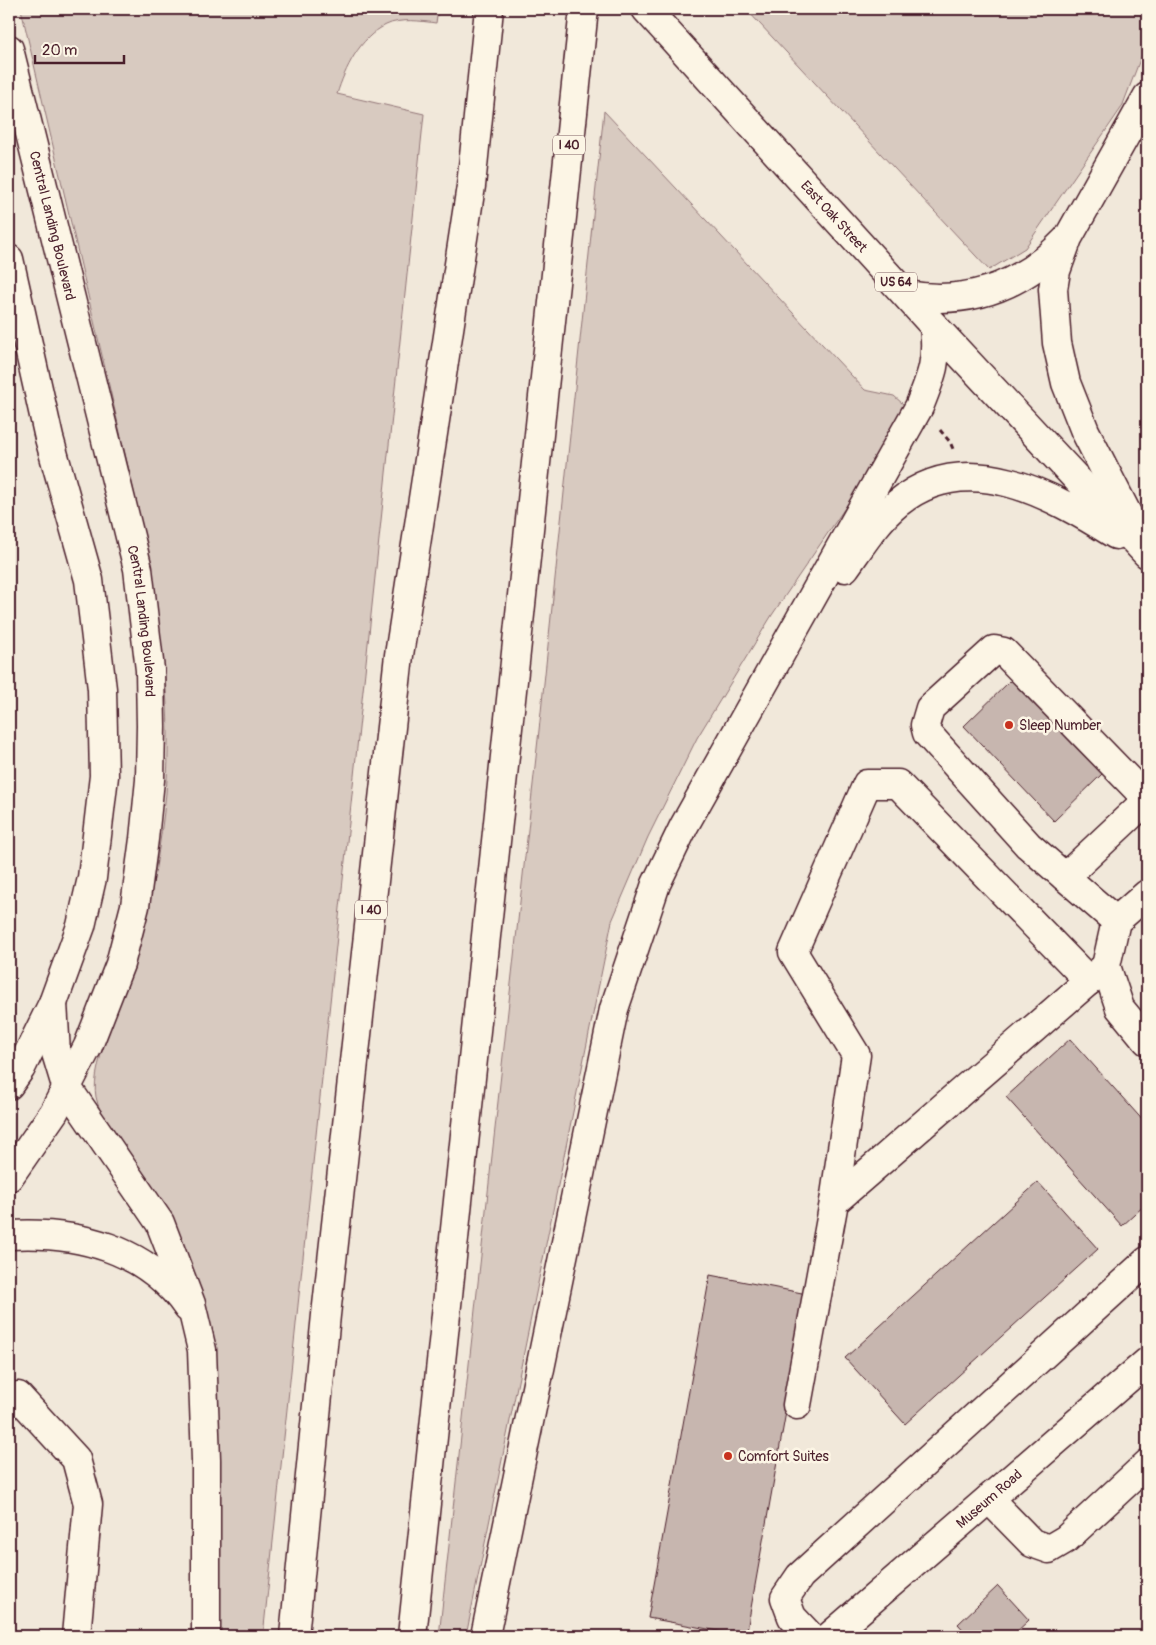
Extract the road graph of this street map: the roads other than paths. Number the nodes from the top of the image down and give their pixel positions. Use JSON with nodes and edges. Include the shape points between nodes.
{"nodes":[{"id":1,"x":489,"y":9,"type":"edge"},
{"id":2,"x":584,"y":9,"type":"edge"},
{"id":3,"x":646,"y":9,"type":"edge"},
{"id":4,"x":9,"y":49,"type":"edge"},
{"id":5,"x":1147,"y":98,"type":"edge"},
{"id":6,"x":1068,"y":238,"type":"junction"},
{"id":7,"x":9,"y":259,"type":"edge"},
{"id":8,"x":907,"y":295,"type":"junction"},
{"id":9,"x":934,"y":326,"type":"junction"},
{"id":10,"x":1147,"y":554,"type":"edge"},
{"id":11,"x":781,"y":654,"type":"junction"},
{"id":12,"x":1147,"y":800,"type":"edge"},
{"id":13,"x":1065,"y":877,"type":"junction"},
{"id":14,"x":1147,"y":894,"type":"edge"},
{"id":15,"x":1116,"y":921,"type":"junction"},
{"id":16,"x":1098,"y":973,"type":"junction"},
{"id":17,"x":53,"y":1003,"type":"junction"},
{"id":18,"x":1147,"y":1041,"type":"edge"},
{"id":19,"x":9,"y":1086,"type":"edge"},
{"id":20,"x":66,"y":1086,"type":"junction"},
{"id":21,"x":9,"y":1177,"type":"edge"},
{"id":22,"x":834,"y":1202,"type":"junction"},
{"id":23,"x":9,"y":1234,"type":"edge"},
{"id":24,"x":1147,"y":1261,"type":"edge"},
{"id":25,"x":202,"y":1350,"type":"junction"},
{"id":26,"x":1147,"y":1362,"type":"edge"},
{"id":27,"x":9,"y":1404,"type":"edge"},
{"id":28,"x":797,"y":1405,"type":"dead end"},
{"id":29,"x":1147,"y":1464,"type":"edge"},
{"id":30,"x":989,"y":1499,"type":"junction"},
{"id":31,"x":76,"y":1636,"type":"edge"},
{"id":32,"x":206,"y":1636,"type":"edge"},
{"id":33,"x":294,"y":1636,"type":"edge"},
{"id":34,"x":412,"y":1636,"type":"edge"},
{"id":35,"x":485,"y":1636,"type":"edge"},
{"id":36,"x":810,"y":1636,"type":"edge"},
{"id":37,"x":830,"y":1636,"type":"edge"}],
"edges":[{"from":1,"to":33,"type":"main road","number":"I 40","via":[[471,186],[400,655],[326,1315]]},
{"from":2,"to":34,"type":"main road","number":"I 40"},
{"from":3,"to":8,"type":"main road","name":"East Oak Street","number":"US 64"},
{"from":4,"to":20,"type":"main road","name":"Central Landing Boulevard","via":[[138,569],[150,670],[150,780],[135,906],[105,1005]]},
{"from":5,"to":6,"type":"main road"},
{"from":6,"to":8,"type":"main road","via":[[1028,272],[1000,287],[944,300]]},
{"from":6,"to":10,"type":"main road","via":[[1053,289],[1056,343],[1066,383],[1085,431]]},
{"from":7,"to":17,"type":"main road","via":[[49,438],[89,580],[102,690],[104,776],[92,878],[81,926]]},
{"from":8,"to":9,"type":"main road","name":"East Oak Street","number":"US 64"},
{"from":9,"to":10,"type":"main road","name":"East Oak Street","number":"US 64"},
{"from":9,"to":11,"type":"main road","via":[[936,350],[933,372],[919,407]]},
{"from":10,"to":11,"type":"main road","via":[[1050,496],[1018,484],[985,477],[946,479],[922,487],[898,503],[881,520]]},
{"from":11,"to":35,"type":"main road","via":[[710,776],[660,876],[614,1009]]},
{"from":12,"to":13,"type":"main road"},
{"from":12,"to":13,"type":"main road","via":[[1004,652],[994,650],[930,708],[925,725],[927,733],[1028,845]]},
{"from":13,"to":15,"type":"main road"},
{"from":14,"to":15,"type":"main road"},
{"from":15,"to":16,"type":"main road"},
{"from":16,"to":18,"type":"main road","via":[[1120,1008]]},
{"from":16,"to":22,"type":"main road"},
{"from":16,"to":22,"type":"main road","via":[[898,784],[867,784],[793,952],[856,1055]]},
{"from":17,"to":19,"type":"main road"},
{"from":17,"to":20,"type":"main road","via":[[56,1054]]},
{"from":20,"to":21,"type":"main road","name":"Central Landing Boulevard","via":[[54,1112]]},
{"from":20,"to":25,"type":"main road","via":[[160,1223],[191,1304]]},
{"from":22,"to":28,"type":"main road"},
{"from":23,"to":25,"type":"main road","via":[[64,1235],[104,1245],[128,1256],[166,1283],[187,1306],[195,1319]]},
{"from":24,"to":36,"type":"main road","via":[[800,1576],[785,1598],[792,1617]]},
{"from":25,"to":32,"type":"main road"},
{"from":26,"to":30,"type":"main road","name":"Museum Road"},
{"from":27,"to":31,"type":"main road","via":[[18,1396],[76,1459],[84,1486],[88,1504]]},
{"from":29,"to":30,"type":"main road","via":[[1066,1539],[1050,1549],[1032,1543]]},
{"from":30,"to":37,"type":"main road","name":"Museum Road"}]}
